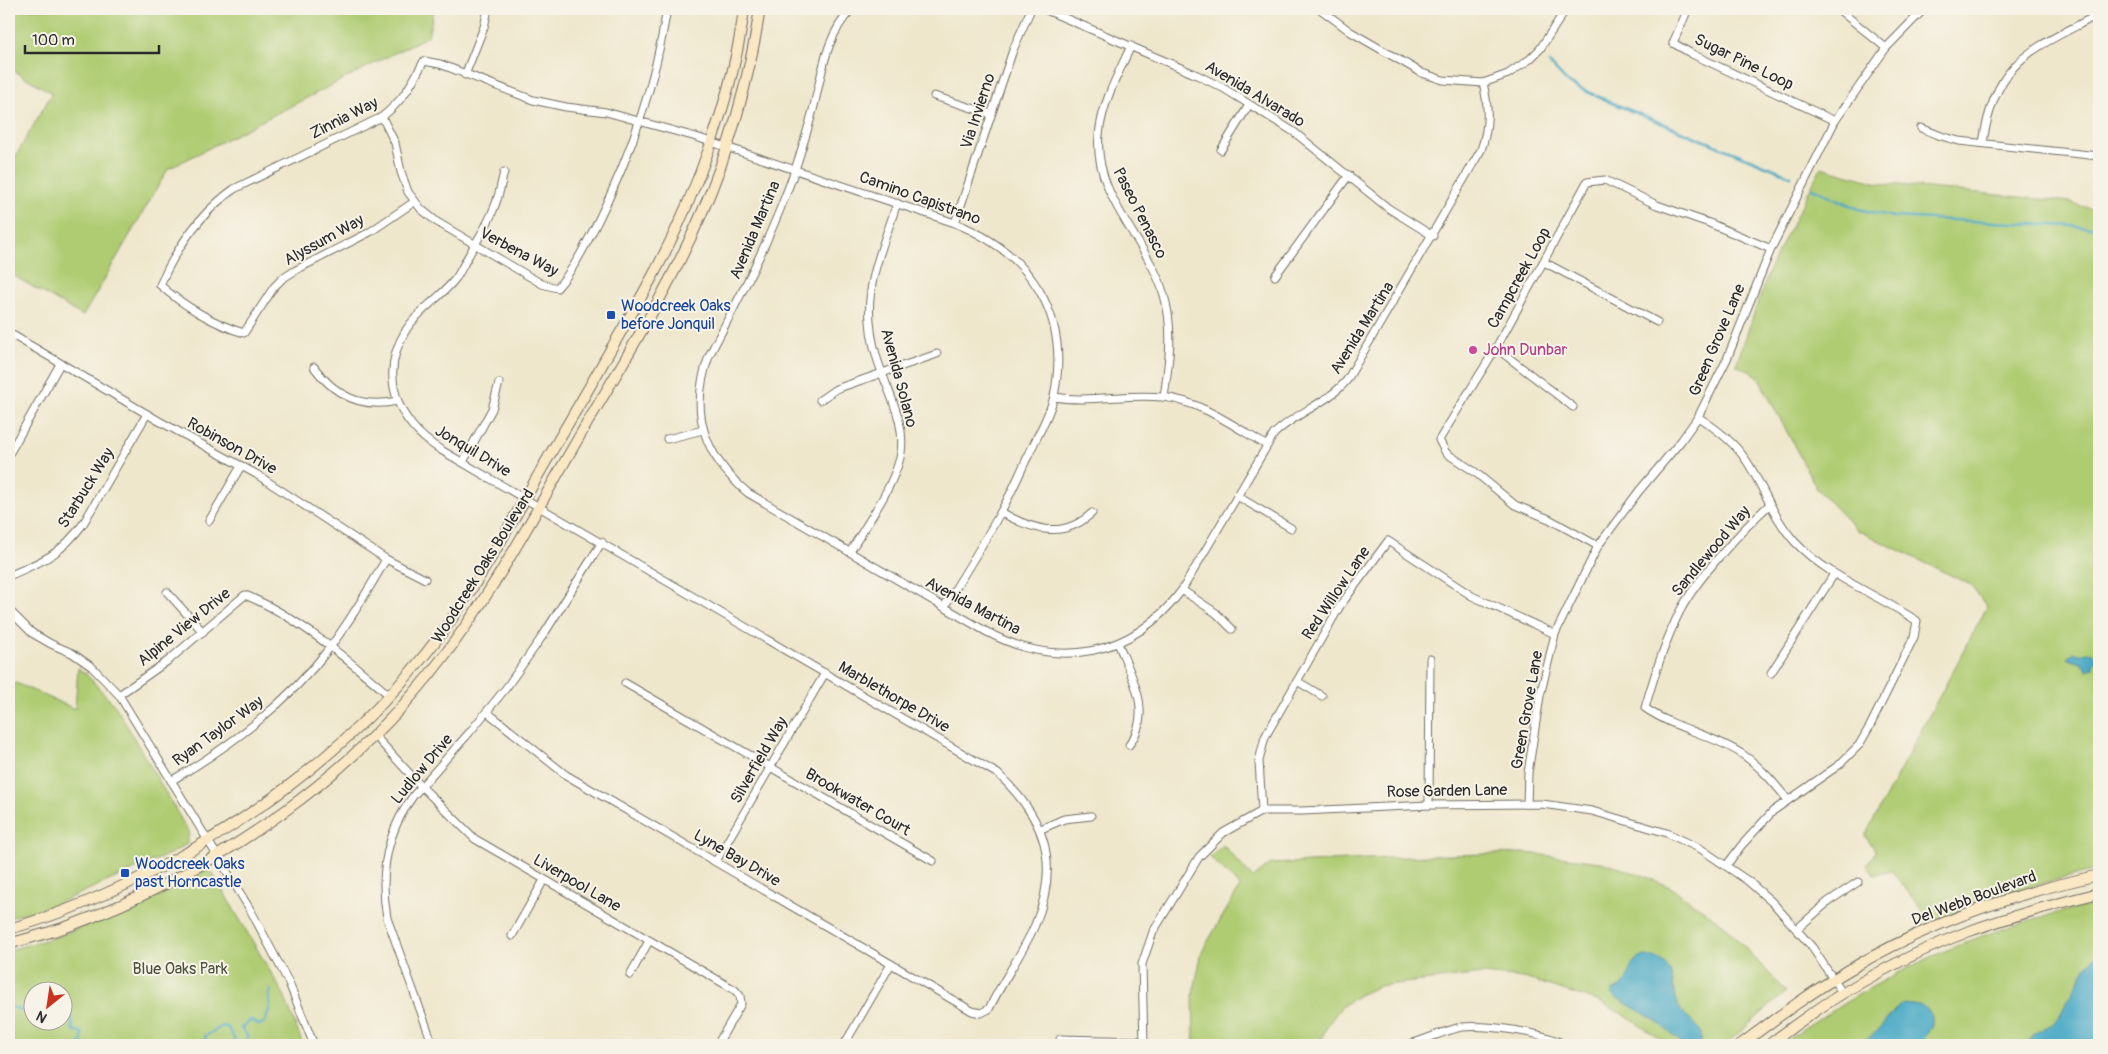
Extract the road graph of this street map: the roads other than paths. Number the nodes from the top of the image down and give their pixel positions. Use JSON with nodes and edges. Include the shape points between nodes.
{"nodes":[{"id":1,"x":488,"y":9,"type":"edge"},
{"id":2,"x":667,"y":9,"type":"edge"},
{"id":3,"x":744,"y":9,"type":"edge"},
{"id":4,"x":760,"y":9,"type":"edge"},
{"id":5,"x":852,"y":9,"type":"edge"},
{"id":6,"x":1031,"y":9,"type":"edge"},
{"id":7,"x":1044,"y":9,"type":"edge"},
{"id":8,"x":1320,"y":9,"type":"edge"},
{"id":9,"x":1566,"y":9,"type":"edge"},
{"id":10,"x":1688,"y":9,"type":"edge"},
{"id":11,"x":1838,"y":9,"type":"edge"},
{"id":12,"x":1924,"y":9,"type":"edge"},
{"id":13,"x":2099,"y":14,"type":"edge"},
{"id":14,"x":1131,"y":46,"type":"junction"},
{"id":15,"x":1886,"y":48,"type":"junction"},
{"id":16,"x":465,"y":75,"type":"junction"},
{"id":17,"x":1483,"y":84,"type":"junction"},
{"id":18,"x":934,"y":96,"type":"dead end"},
{"id":19,"x":1249,"y":105,"type":"junction"},
{"id":20,"x":991,"y":114,"type":"junction"},
{"id":21,"x":382,"y":117,"type":"junction"},
{"id":22,"x":640,"y":120,"type":"junction"},
{"id":23,"x":1835,"y":121,"type":"junction"},
{"id":24,"x":1921,"y":128,"type":"dead end"},
{"id":25,"x":711,"y":141,"type":"junction"},
{"id":26,"x":1983,"y":143,"type":"junction"},
{"id":27,"x":727,"y":146,"type":"junction"},
{"id":28,"x":1221,"y":150,"type":"dead end"},
{"id":29,"x":2099,"y":156,"type":"edge"},
{"id":30,"x":795,"y":169,"type":"junction"},
{"id":31,"x":504,"y":172,"type":"dead end"},
{"id":32,"x":1349,"y":175,"type":"junction"},
{"id":33,"x":414,"y":202,"type":"junction"},
{"id":34,"x":898,"y":203,"type":"junction"},
{"id":35,"x":955,"y":223,"type":"junction"},
{"id":36,"x":1433,"y":236,"type":"junction"},
{"id":37,"x":475,"y":244,"type":"junction"},
{"id":38,"x":1771,"y":248,"type":"junction"},
{"id":39,"x":1544,"y":262,"type":"junction"},
{"id":40,"x":1276,"y":276,"type":"dead end"},
{"id":41,"x":160,"y":285,"type":"joint"},
{"id":42,"x":1657,"y":322,"type":"dead end"},
{"id":43,"x":9,"y":333,"type":"edge"},
{"id":44,"x":1496,"y":348,"type":"junction"},
{"id":45,"x":937,"y":354,"type":"dead end"},
{"id":46,"x":60,"y":364,"type":"junction"},
{"id":47,"x":314,"y":368,"type":"dead end"},
{"id":48,"x":882,"y":372,"type":"junction"},
{"id":49,"x":499,"y":383,"type":"dead end"},
{"id":50,"x":1164,"y":397,"type":"junction"},
{"id":51,"x":1054,"y":398,"type":"junction"},
{"id":52,"x":820,"y":400,"type":"dead end"},
{"id":53,"x":397,"y":401,"type":"junction"},
{"id":54,"x":1573,"y":407,"type":"dead end"},
{"id":55,"x":147,"y":414,"type":"junction"},
{"id":56,"x":1698,"y":417,"type":"junction"},
{"id":57,"x":703,"y":430,"type":"junction"},
{"id":58,"x":667,"y":439,"type":"dead end"},
{"id":59,"x":1266,"y":445,"type":"junction"},
{"id":60,"x":9,"y":454,"type":"edge"},
{"id":61,"x":463,"y":462,"type":"junction"},
{"id":62,"x":241,"y":466,"type":"junction"},
{"id":63,"x":1237,"y":496,"type":"junction"},
{"id":64,"x":526,"y":498,"type":"junction"},
{"id":65,"x":1769,"y":505,"type":"junction"},
{"id":66,"x":540,"y":506,"type":"junction"},
{"id":67,"x":1001,"y":512,"type":"junction"},
{"id":68,"x":1092,"y":513,"type":"dead end"},
{"id":69,"x":209,"y":521,"type":"dead end"},
{"id":70,"x":1291,"y":528,"type":"dead end"},
{"id":71,"x":602,"y":542,"type":"junction"},
{"id":72,"x":1598,"y":546,"type":"junction"},
{"id":73,"x":850,"y":552,"type":"junction"},
{"id":74,"x":386,"y":559,"type":"junction"},
{"id":75,"x":1834,"y":574,"type":"junction"},
{"id":76,"x":9,"y":576,"type":"edge"},
{"id":77,"x":425,"y":579,"type":"dead end"},
{"id":78,"x":1182,"y":590,"type":"junction"},
{"id":79,"x":167,"y":592,"type":"dead end"},
{"id":80,"x":944,"y":607,"type":"junction"},
{"id":81,"x":9,"y":610,"type":"edge"},
{"id":82,"x":1232,"y":629,"type":"dead end"},
{"id":83,"x":203,"y":632,"type":"junction"},
{"id":84,"x":1555,"y":634,"type":"junction"},
{"id":85,"x":1118,"y":644,"type":"junction"},
{"id":86,"x":330,"y":647,"type":"junction"},
{"id":87,"x":1430,"y":659,"type":"dead end"},
{"id":88,"x":825,"y":672,"type":"junction"},
{"id":89,"x":1771,"y":673,"type":"dead end"},
{"id":90,"x":1297,"y":681,"type":"junction"},
{"id":91,"x":625,"y":683,"type":"dead end"},
{"id":92,"x":119,"y":695,"type":"junction"},
{"id":93,"x":389,"y":695,"type":"junction"},
{"id":94,"x":1322,"y":696,"type":"dead end"},
{"id":95,"x":487,"y":712,"type":"junction"},
{"id":96,"x":375,"y":736,"type":"junction"},
{"id":97,"x":1129,"y":745,"type":"dead end"},
{"id":98,"x":770,"y":767,"type":"junction"},
{"id":99,"x":171,"y":781,"type":"junction"},
{"id":100,"x":421,"y":786,"type":"junction"},
{"id":101,"x":1788,"y":800,"type":"junction"},
{"id":102,"x":1527,"y":804,"type":"junction"},
{"id":103,"x":1429,"y":805,"type":"junction"},
{"id":104,"x":1262,"y":811,"type":"junction"},
{"id":105,"x":1091,"y":816,"type":"dead end"},
{"id":106,"x":1041,"y":829,"type":"junction"},
{"id":107,"x":208,"y":841,"type":"junction"},
{"id":108,"x":217,"y":855,"type":"junction"},
{"id":109,"x":933,"y":860,"type":"dead end"},
{"id":110,"x":716,"y":861,"type":"junction"},
{"id":111,"x":1726,"y":866,"type":"junction"},
{"id":112,"x":2099,"y":875,"type":"edge"},
{"id":113,"x":544,"y":880,"type":"junction"},
{"id":114,"x":1858,"y":882,"type":"dead end"},
{"id":115,"x":2099,"y":893,"type":"edge"},
{"id":116,"x":9,"y":929,"type":"edge"},
{"id":117,"x":1797,"y":929,"type":"junction"},
{"id":118,"x":512,"y":936,"type":"dead end"},
{"id":119,"x":649,"y":941,"type":"junction"},
{"id":120,"x":9,"y":944,"type":"edge"},
{"id":121,"x":891,"y":964,"type":"junction"},
{"id":122,"x":630,"y":975,"type":"dead end"},
{"id":123,"x":1834,"y":979,"type":"junction"},
{"id":124,"x":1844,"y":994,"type":"junction"},
{"id":125,"x":981,"y":1013,"type":"joint"},
{"id":126,"x":1060,"y":1039,"type":"dead end"},
{"id":127,"x":1144,"y":1043,"type":"edge"},
{"id":128,"x":314,"y":1045,"type":"edge"},
{"id":129,"x":434,"y":1045,"type":"edge"},
{"id":130,"x":717,"y":1045,"type":"edge"},
{"id":131,"x":844,"y":1045,"type":"edge"},
{"id":132,"x":1407,"y":1045,"type":"edge"},
{"id":133,"x":1565,"y":1045,"type":"edge"},
{"id":134,"x":1740,"y":1045,"type":"edge"},
{"id":135,"x":1769,"y":1045,"type":"edge"}],
"edges":[{"from":1,"to":16,"type":"street"},
{"from":2,"to":22,"type":"street","via":[[655,71]]},
{"from":3,"to":25,"type":"main road","name":"Woodcreek Oaks Boulevard","via":[[741,32]]},
{"from":4,"to":27,"type":"main road","name":"Woodcreek Oaks Boulevard","via":[[746,83]]},
{"from":5,"to":30,"type":"street","via":[[828,46]]},
{"from":6,"to":20,"type":"street","name":"Via Invierno"},
{"from":7,"to":14,"type":"street","name":"Avenida Alvarado"},
{"from":8,"to":17,"type":"street","via":[[1422,73],[1443,80]]},
{"from":9,"to":17,"type":"street","via":[[1530,59],[1508,74]]},
{"from":10,"to":23,"type":"street","name":"Sugar Pine Loop","via":[[1673,43]]},
{"from":11,"to":15,"type":"street"},
{"from":12,"to":15,"type":"street","name":"Green Grove Lane"},
{"from":13,"to":26,"type":"street","via":[[2041,44],[2011,70],[1992,103]]},
{"from":14,"to":19,"type":"street","name":"Avenida Alvarado","via":[[1197,74]]},
{"from":14,"to":50,"type":"street","name":"Paseo Penasco","via":[[1103,112],[1098,136],[1099,154],[1109,190],[1163,293],[1170,339]]},
{"from":15,"to":23,"type":"street","name":"Green Grove Lane"},
{"from":16,"to":21,"type":"street","name":"Zinnia Way","via":[[424,61],[411,88]]},
{"from":16,"to":22,"type":"street","name":"Zinnia Way","via":[[533,100]]},
{"from":17,"to":36,"type":"street","name":"Avenida Martina","via":[[1488,113],[1486,138]]},
{"from":18,"to":20,"type":"street"},
{"from":19,"to":28,"type":"street"},
{"from":19,"to":32,"type":"street","name":"Avenida Alvarado","via":[[1294,132]]},
{"from":20,"to":35,"type":"street","name":"Via Invierno"},
{"from":21,"to":33,"type":"street","name":"Verbena Way","via":[[395,143],[401,172]]},
{"from":21,"to":41,"type":"street","name":"Zinnia Way","via":[[234,189],[215,202],[190,232]]},
{"from":22,"to":25,"type":"street","name":"Zinnia Way"},
{"from":22,"to":37,"type":"street","name":"Verbena Way","via":[[618,179],[596,225],[568,276],[557,288],[542,284]]},
{"from":23,"to":38,"type":"street","name":"Green Grove Lane"},
{"from":24,"to":26,"type":"street","via":[[1941,136]]},
{"from":25,"to":27,"type":"street","name":"Zinnia Way"},
{"from":25,"to":64,"type":"main road","name":"Woodcreek Oaks Boulevard","via":[[693,193],[660,264]]},
{"from":26,"to":29,"type":"street"},
{"from":27,"to":30,"type":"street","name":"Camino Capistrano"},
{"from":27,"to":66,"type":"main road","name":"Woodcreek Oaks Boulevard","via":[[700,216],[672,274]]},
{"from":30,"to":34,"type":"street","name":"Camino Capistrano"},
{"from":30,"to":57,"type":"street","name":"Avenida Martina","via":[[761,255],[704,372],[700,398]]},
{"from":31,"to":37,"type":"street","name":"Jonquil Drive","via":[[494,209]]},
{"from":32,"to":36,"type":"street","name":"Avenida Alvarado","via":[[1395,213]]},
{"from":32,"to":40,"type":"street"},
{"from":33,"to":37,"type":"street","name":"Verbena Way","via":[[437,222]]},
{"from":33,"to":41,"type":"street","name":"Alyssum Way","via":[[370,232],[282,279],[244,333],[229,329]]},
{"from":34,"to":35,"type":"street","name":"Camino Capistrano"},
{"from":34,"to":48,"type":"street","name":"Avenida Solano","via":[[870,296],[870,322]]},
{"from":35,"to":51,"type":"street","name":"Camino Capistrano","via":[[997,243],[1011,254],[1035,284],[1056,334]]},
{"from":36,"to":59,"type":"street","name":"Avenida Martina","via":[[1348,380],[1329,398],[1283,425]]},
{"from":37,"to":53,"type":"street","name":"Jonquil Drive","via":[[445,292],[406,330],[396,352],[393,370]]},
{"from":38,"to":39,"type":"street","name":"Campcreek Loop","via":[[1657,205],[1606,180],[1588,182]]},
{"from":38,"to":56,"type":"street","name":"Green Grove Lane","via":[[1721,374]]},
{"from":39,"to":42,"type":"street"},
{"from":39,"to":44,"type":"street","name":"Campcreek Loop"},
{"from":43,"to":46,"type":"street","name":"Robinson Drive"},
{"from":44,"to":54,"type":"street"},
{"from":44,"to":72,"type":"street","name":"Campcreek Loop","via":[[1439,440],[1446,453],[1476,472],[1515,505],[1549,519]]},
{"from":45,"to":48,"type":"street"},
{"from":46,"to":55,"type":"street","name":"Robinson Drive"},
{"from":46,"to":60,"type":"street"},
{"from":47,"to":53,"type":"street","via":[[325,382],[355,400],[372,404]]},
{"from":48,"to":52,"type":"street","via":[[836,389]]},
{"from":48,"to":73,"type":"street","name":"Avenida Solano","via":[[900,421],[900,457],[885,492]]},
{"from":49,"to":61,"type":"street","via":[[492,409]]},
{"from":50,"to":51,"type":"street"},
{"from":50,"to":59,"type":"street","via":[[1214,415]]},
{"from":51,"to":67,"type":"street","name":"Camino Capistrano"},
{"from":53,"to":61,"type":"street","name":"Jonquil Drive","via":[[416,432]]},
{"from":55,"to":62,"type":"street","name":"Robinson Drive"},
{"from":55,"to":76,"type":"street","name":"Starbuck Way","via":[[72,539],[57,553]]},
{"from":56,"to":65,"type":"street","via":[[1731,442],[1746,460]]},
{"from":56,"to":72,"type":"street","name":"Green Grove Lane"},
{"from":57,"to":58,"type":"street"},
{"from":57,"to":73,"type":"street","name":"Avenida Martina","via":[[717,459],[748,493]]},
{"from":59,"to":63,"type":"street","name":"Avenida Martina"},
{"from":61,"to":64,"type":"street","name":"Jonquil Drive"},
{"from":62,"to":69,"type":"street"},
{"from":62,"to":74,"type":"street","name":"Robinson Drive"},
{"from":63,"to":70,"type":"street"},
{"from":63,"to":78,"type":"street","name":"Avenida Martina"},
{"from":64,"to":66,"type":"street","name":"Jonquil Drive"},
{"from":64,"to":93,"type":"main road","name":"Woodcreek Oaks Boulevard","via":[[442,632]]},
{"from":65,"to":75,"type":"street","via":[[1794,541]]},
{"from":65,"to":101,"type":"street","name":"Sandlewood Way","via":[[1690,594],[1667,644],[1644,708],[1660,719],[1741,753],[1762,770]]},
{"from":66,"to":71,"type":"street","name":"Marblethorpe Drive"},
{"from":66,"to":96,"type":"main road","name":"Woodcreek Oaks Boulevard","via":[[456,641]]},
{"from":67,"to":68,"type":"street","via":[[1037,528],[1056,530],[1074,526]]},
{"from":67,"to":80,"type":"street","name":"Camino Capistrano"},
{"from":71,"to":88,"type":"street","name":"Marblethorpe Drive"},
{"from":71,"to":95,"type":"street","name":"Ludlow Drive","via":[[544,634]]},
{"from":72,"to":84,"type":"street","name":"Green Grove Lane"},
{"from":73,"to":80,"type":"street","name":"Avenida Martina"},
{"from":74,"to":77,"type":"street","name":"Robinson Drive"},
{"from":74,"to":86,"type":"street","name":"Ryan Taylor Way"},
{"from":75,"to":89,"type":"street"},
{"from":75,"to":101,"type":"street","via":[[1917,621],[1914,637],[1859,745],[1839,765]]},
{"from":78,"to":82,"type":"street"},
{"from":78,"to":85,"type":"street","name":"Avenida Martina","via":[[1150,623]]},
{"from":79,"to":83,"type":"street"},
{"from":80,"to":85,"type":"street","name":"Avenida Martina","via":[[1003,640],[1036,651],[1073,653]]},
{"from":81,"to":92,"type":"street","via":[[32,633],[92,667]]},
{"from":83,"to":86,"type":"street","name":"Alpine View Drive","via":[[245,595],[290,618]]},
{"from":83,"to":92,"type":"street","name":"Alpine View Drive"},
{"from":84,"to":90,"type":"street","name":"Red Willow Lane","via":[[1472,596],[1388,541],[1340,606]]},
{"from":84,"to":102,"type":"street","name":"Green Grove Lane","via":[[1540,696],[1528,773]]},
{"from":85,"to":97,"type":"street","via":[[1141,705],[1140,725]]},
{"from":86,"to":93,"type":"street","name":"Alpine View Drive"},
{"from":86,"to":99,"type":"street","name":"Ryan Taylor Way","via":[[276,706],[244,734]]},
{"from":87,"to":103,"type":"street"},
{"from":88,"to":98,"type":"street","name":"Silverfield Way"},
{"from":88,"to":106,"type":"street","name":"Marblethorpe Drive","via":[[998,774],[1022,798]]},
{"from":90,"to":94,"type":"street"},
{"from":90,"to":104,"type":"street","name":"Red Willow Lane","via":[[1265,737],[1259,761]]},
{"from":91,"to":98,"type":"street","name":"Brookwater Court"},
{"from":92,"to":99,"type":"street"},
{"from":93,"to":107,"type":"main road","name":"Woodcreek Oaks Boulevard","via":[[337,748],[298,780]]},
{"from":95,"to":100,"type":"street","name":"Ludlow Drive"},
{"from":95,"to":110,"type":"street","name":"Lyne Bay Drive","via":[[566,775]]},
{"from":96,"to":100,"type":"street","name":"Liverpool Lane"},
{"from":96,"to":108,"type":"main road","name":"Woodcreek Oaks Boulevard","via":[[314,789]]},
{"from":98,"to":109,"type":"street","name":"Brookwater Court"},
{"from":98,"to":110,"type":"street","name":"Silverfield Way"},
{"from":99,"to":107,"type":"street"},
{"from":100,"to":113,"type":"street","name":"Liverpool Lane","via":[[475,839]]},
{"from":100,"to":129,"type":"street","name":"Ludlow Drive","via":[[404,808],[391,837],[384,866],[384,897],[390,928]]},
{"from":101,"to":111,"type":"street","via":[[1773,811]]},
{"from":102,"to":103,"type":"street","name":"Rose Garden Lane"},
{"from":102,"to":111,"type":"street","name":"Rose Garden Lane","via":[[1592,811],[1667,833]]},
{"from":103,"to":104,"type":"street","name":"Rose Garden Lane"},
{"from":104,"to":127,"type":"street","name":"Rose Garden Lane","via":[[1223,833],[1199,857],[1153,932],[1142,964]]},
{"from":105,"to":106,"type":"street","via":[[1064,819]]},
{"from":106,"to":125,"type":"street","name":"Marblethorpe Drive","via":[[1047,879],[1040,910],[989,1009]]},
{"from":107,"to":108,"type":"street"},
{"from":107,"to":116,"type":"main road","name":"Woodcreek Oaks Boulevard","via":[[92,901]]},
{"from":108,"to":120,"type":"main road","name":"Woodcreek Oaks Boulevard","via":[[96,916]]},
{"from":108,"to":128,"type":"street","via":[[252,911],[289,982]]},
{"from":110,"to":121,"type":"street","name":"Lyne Bay Drive"},
{"from":111,"to":117,"type":"street","name":"Rose Garden Lane","via":[[1748,881]]},
{"from":112,"to":123,"type":"main road","name":"Del Webb Boulevard","via":[[2010,898],[1959,916],[1878,953]]},
{"from":113,"to":118,"type":"street"},
{"from":113,"to":119,"type":"street","name":"Liverpool Lane"},
{"from":114,"to":117,"type":"street","via":[[1829,901]]},
{"from":115,"to":124,"type":"main road","name":"Del Webb Boulevard","via":[[1967,932],[1889,968]]},
{"from":117,"to":123,"type":"street","name":"Rose Garden Lane"},
{"from":119,"to":122,"type":"street"},
{"from":119,"to":130,"type":"street","name":"Liverpool Lane","via":[[735,990],[740,996],[741,1004]]},
{"from":121,"to":125,"type":"street","name":"Lyne Bay Drive","via":[[972,1011]]},
{"from":121,"to":131,"type":"street"},
{"from":123,"to":124,"type":"street","name":"Rose Garden Lane"},
{"from":123,"to":134,"type":"main road","name":"Del Webb Boulevard"},
{"from":124,"to":135,"type":"main road","name":"Del Webb Boulevard"},
{"from":126,"to":127,"type":"street"},
{"from":132,"to":133,"type":"street","via":[[1462,1027],[1507,1029],[1554,1038]]}]}
